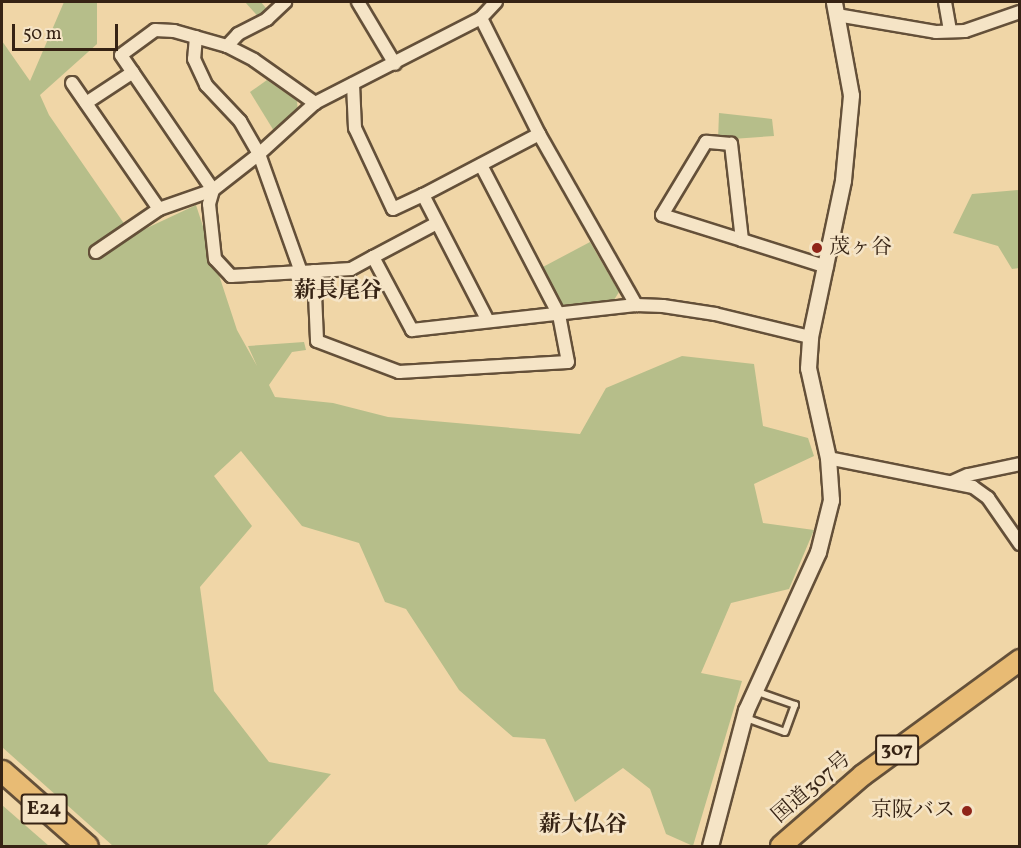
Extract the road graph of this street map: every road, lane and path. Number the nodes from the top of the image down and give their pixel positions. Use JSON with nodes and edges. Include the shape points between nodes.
{"nodes":[{"id":1,"x":285,"y":2,"type":"edge"},
{"id":2,"x":358,"y":2,"type":"edge"},
{"id":3,"x":496,"y":2,"type":"edge"},
{"id":4,"x":945,"y":2,"type":"edge"},
{"id":5,"x":836,"y":8,"type":"edge"},
{"id":6,"x":1020,"y":12,"type":"edge"},
{"id":7,"x":481,"y":18,"type":"junction"},
{"id":8,"x":950,"y":30,"type":"junction"},
{"id":9,"x":196,"y":37,"type":"junction"},
{"id":10,"x":227,"y":46,"type":"junction"},
{"id":11,"x":395,"y":64,"type":"junction"},
{"id":12,"x":133,"y":72,"type":"junction"},
{"id":13,"x":72,"y":83,"type":"dead end"},
{"id":14,"x":352,"y":84,"type":"junction"},
{"id":15,"x":86,"y":103,"type":"junction"},
{"id":16,"x":315,"y":103,"type":"junction"},
{"id":17,"x":539,"y":134,"type":"junction"},
{"id":18,"x":259,"y":154,"type":"junction"},
{"id":19,"x":481,"y":165,"type":"junction"},
{"id":20,"x":213,"y":190,"type":"junction"},
{"id":21,"x":423,"y":195,"type":"junction"},
{"id":22,"x":159,"y":209,"type":"junction"},
{"id":23,"x":437,"y":223,"type":"junction"},
{"id":24,"x":742,"y":240,"type":"junction"},
{"id":25,"x":96,"y":252,"type":"dead end"},
{"id":26,"x":373,"y":257,"type":"junction"},
{"id":27,"x":826,"y":267,"type":"junction"},
{"id":28,"x":301,"y":272,"type":"junction"},
{"id":29,"x":314,"y":272,"type":"junction"},
{"id":30,"x":636,"y":306,"type":"junction"},
{"id":31,"x":559,"y":315,"type":"junction"},
{"id":32,"x":488,"y":321,"type":"junction"},
{"id":33,"x":810,"y":337,"type":"junction"},
{"id":34,"x":828,"y":458,"type":"junction"},
{"id":35,"x":1020,"y":464,"type":"edge"},
{"id":36,"x":952,"y":482,"type":"junction"},
{"id":37,"x":1020,"y":544,"type":"edge"},
{"id":38,"x":1020,"y":660,"type":"edge"},
{"id":39,"x":755,"y":691,"type":"junction"},
{"id":40,"x":744,"y":717,"type":"junction"},
{"id":41,"x":2,"y":771,"type":"edge"},
{"id":42,"x":2,"y":783,"type":"edge"},
{"id":43,"x":73,"y":846,"type":"edge"},
{"id":44,"x":87,"y":846,"type":"edge"},
{"id":45,"x":710,"y":846,"type":"edge"},
{"id":46,"x":781,"y":846,"type":"edge"}],
"edges":[{"from":1,"to":10,"type":"street","via":[[267,20],[238,34]]},
{"from":2,"to":11,"type":"street"},
{"from":3,"to":7,"type":"street"},
{"from":4,"to":8,"type":"street"},
{"from":5,"to":8,"type":"street","via":[[936,32]]},
{"from":5,"to":27,"type":"street","via":[[851,95],[843,180]]},
{"from":6,"to":8,"type":"street","via":[[965,31]]},
{"from":7,"to":11,"type":"street"},
{"from":7,"to":17,"type":"street"},
{"from":9,"to":10,"type":"street"},
{"from":9,"to":12,"type":"street","via":[[155,30],[121,54]]},
{"from":9,"to":18,"type":"street","via":[[194,58],[206,85],[240,121]]},
{"from":10,"to":16,"type":"street"},
{"from":11,"to":14,"type":"street"},
{"from":12,"to":15,"type":"street"},
{"from":12,"to":20,"type":"street"},
{"from":13,"to":15,"type":"street"},
{"from":14,"to":16,"type":"street"},
{"from":14,"to":21,"type":"street","via":[[355,128],[393,209]]},
{"from":15,"to":22,"type":"street"},
{"from":16,"to":18,"type":"street"},
{"from":17,"to":19,"type":"street"},
{"from":17,"to":30,"type":"street"},
{"from":18,"to":20,"type":"street"},
{"from":18,"to":28,"type":"street"},
{"from":19,"to":21,"type":"street"},
{"from":19,"to":31,"type":"street"},
{"from":20,"to":22,"type":"street"},
{"from":20,"to":28,"type":"street","via":[[208,204],[215,259],[231,276]]},
{"from":21,"to":23,"type":"street"},
{"from":22,"to":25,"type":"street"},
{"from":23,"to":26,"type":"street"},
{"from":23,"to":32,"type":"street"},
{"from":24,"to":24,"type":"street","via":[[662,215],[706,142],[731,144]]},
{"from":24,"to":27,"type":"street"},
{"from":26,"to":29,"type":"street","via":[[351,269]]},
{"from":26,"to":32,"type":"street","via":[[412,330]]},
{"from":27,"to":33,"type":"street"},
{"from":28,"to":29,"type":"street"},
{"from":29,"to":31,"type":"street","via":[[317,341],[399,372],[567,362]]},
{"from":30,"to":31,"type":"street"},
{"from":30,"to":33,"type":"street","via":[[715,314]]},
{"from":31,"to":32,"type":"street"},
{"from":33,"to":34,"type":"street","via":[[808,368]]},
{"from":34,"to":36,"type":"street"},
{"from":34,"to":39,"type":"street","via":[[831,500],[818,552]]},
{"from":35,"to":36,"type":"street"},
{"from":36,"to":37,"type":"street","via":[[973,487],[988,498]]},
{"from":38,"to":46,"type":"highway","name":"国道307号","number":"307","via":[[863,775]]},
{"from":39,"to":40,"type":"street"},
{"from":39,"to":40,"type":"lane","via":[[795,705],[785,732]]},
{"from":40,"to":45,"type":"street"},
{"from":41,"to":44,"type":"highway","number":"E24"},
{"from":42,"to":43,"type":"highway","number":"E24"}]}
